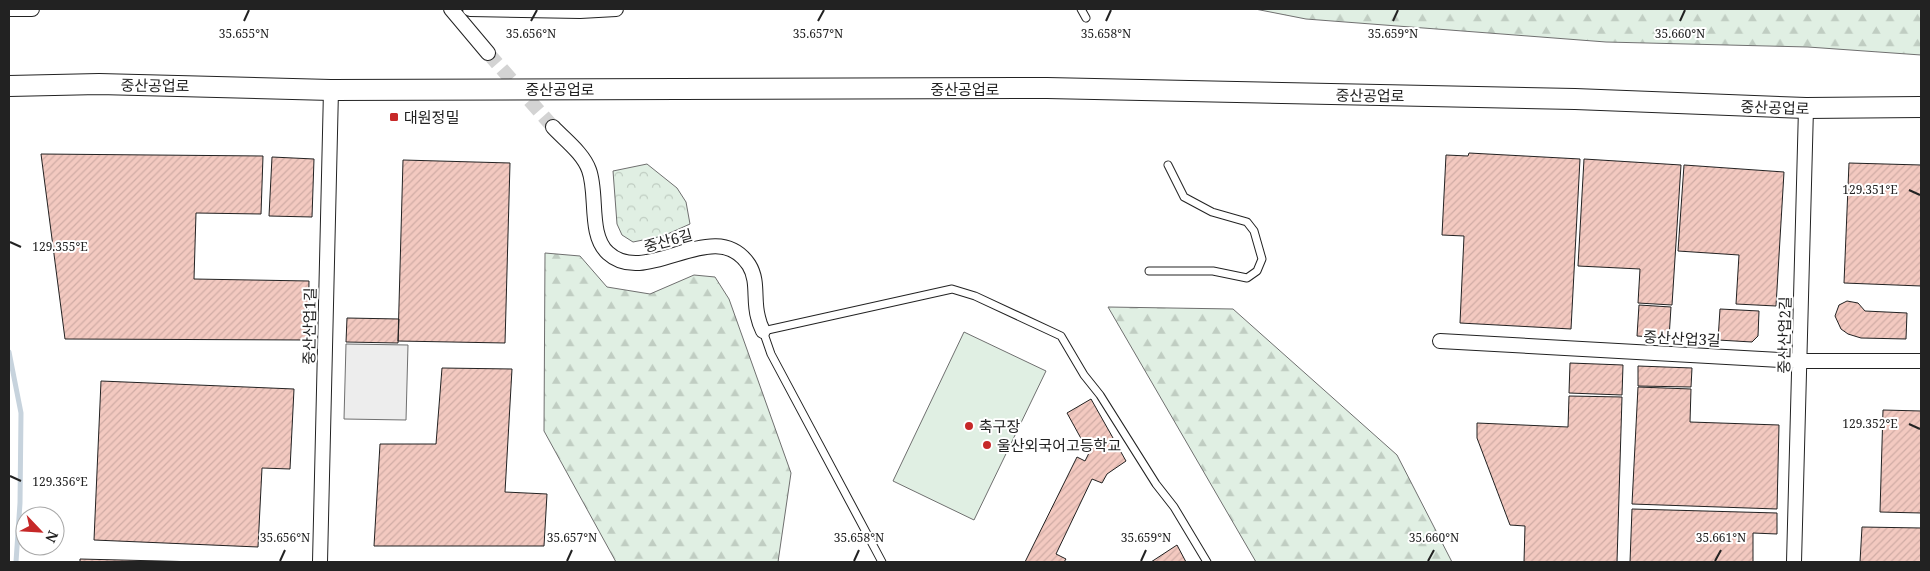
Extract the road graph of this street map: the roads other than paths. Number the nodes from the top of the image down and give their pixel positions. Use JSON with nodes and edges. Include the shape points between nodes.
{"nodes":[{"id":1,"x":9,"y":9,"type":"edge"},
{"id":2,"x":32,"y":9,"type":"edge"},
{"id":3,"x":451,"y":9,"type":"edge"},
{"id":4,"x":470,"y":9,"type":"edge"},
{"id":5,"x":616,"y":9,"type":"edge"},
{"id":6,"x":1081,"y":9,"type":"edge"},
{"id":7,"x":580,"y":10,"type":"edge"},
{"id":8,"x":1086,"y":18,"type":"dead end"},
{"id":9,"x":488,"y":54,"type":"tunnel mouth"},
{"id":10,"x":9,"y":86,"type":"edge"},
{"id":11,"x":331,"y":90,"type":"junction"},
{"id":12,"x":1806,"y":108,"type":"junction"},
{"id":13,"x":1921,"y":108,"type":"edge"},
{"id":14,"x":553,"y":127,"type":"tunnel mouth"},
{"id":15,"x":1168,"y":165,"type":"dead end"},
{"id":16,"x":1149,"y":271,"type":"dead end"},
{"id":17,"x":763,"y":331,"type":"junction"},
{"id":18,"x":1440,"y":341,"type":"dead end"},
{"id":19,"x":1799,"y":361,"type":"junction"},
{"id":20,"x":1921,"y":361,"type":"edge"},
{"id":21,"x":320,"y":562,"type":"edge"},
{"id":22,"x":882,"y":562,"type":"edge"},
{"id":23,"x":1207,"y":562,"type":"edge"},
{"id":24,"x":1794,"y":562,"type":"edge"}],
"edges":[{"from":1,"to":2,"type":"street"},
{"from":3,"to":9,"type":"street"},
{"from":4,"to":7,"type":"street"},
{"from":5,"to":7,"type":"street"},
{"from":6,"to":8,"type":"lane"},
{"from":10,"to":11,"type":"street","name":"중산공업로","via":[[99,84]]},
{"from":11,"to":12,"type":"street","name":"중산공업로","via":[[1047,88],[1575,99]]},
{"from":11,"to":21,"type":"street","name":"중산산업1길"},
{"from":12,"to":13,"type":"street","name":"중산공업로"},
{"from":12,"to":19,"type":"street","name":"중산산업2길"},
{"from":14,"to":17,"type":"street","name":"중산6길","via":[[581,155],[590,170],[598,234],[607,253],[623,262],[641,264],[705,247],[721,247],[735,252],[752,270],[757,316]]},
{"from":15,"to":16,"type":"lane","via":[[1184,197],[1212,212],[1247,222],[1254,231],[1262,259],[1257,271],[1247,278],[1213,271]]},
{"from":17,"to":22,"type":"lane","via":[[776,363]]},
{"from":17,"to":23,"type":"lane","via":[[952,289],[1054,332],[1061,336]]},
{"from":18,"to":19,"type":"street","name":"중산산업3길"},
{"from":19,"to":20,"type":"street","name":"중산산업3길"},
{"from":19,"to":24,"type":"street","name":"중산산업2길"}]}
